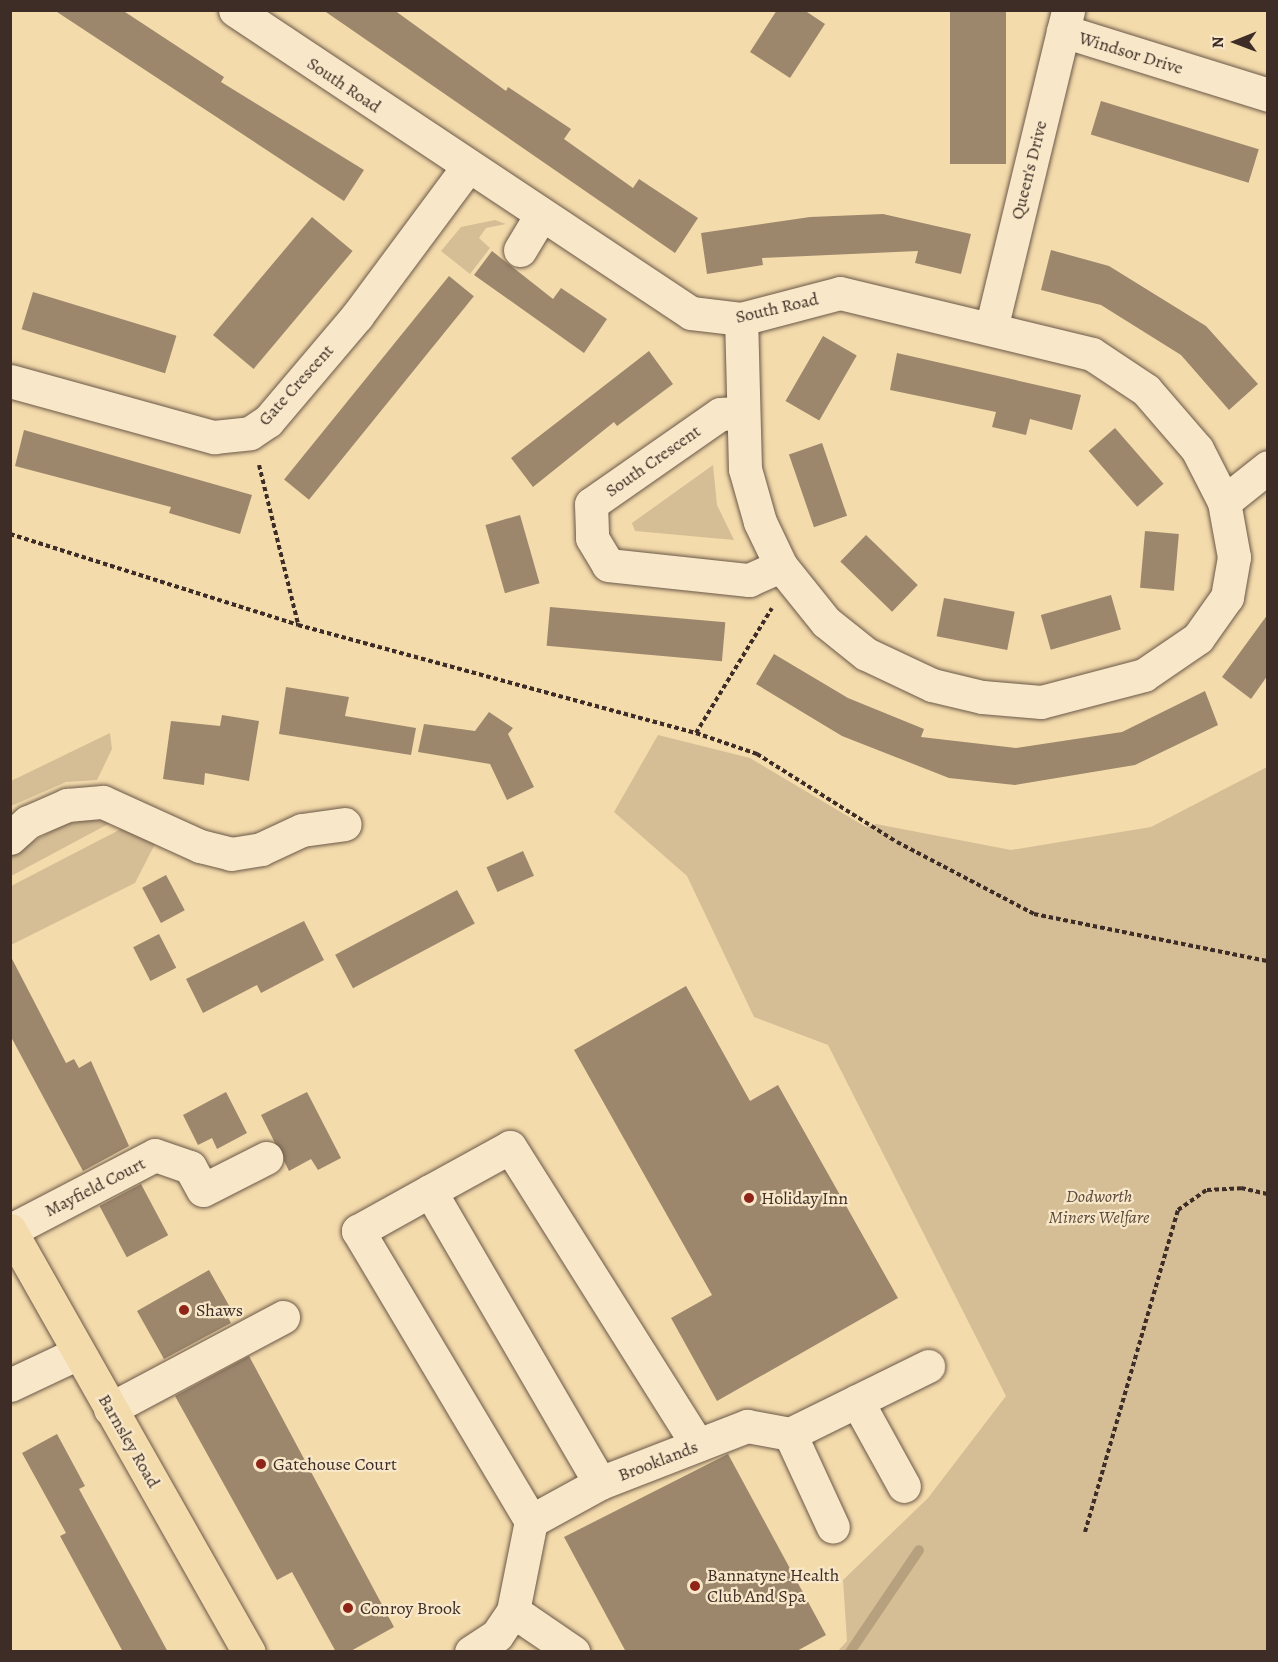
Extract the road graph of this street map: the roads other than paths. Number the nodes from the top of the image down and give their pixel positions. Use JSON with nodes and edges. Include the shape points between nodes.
{"nodes":[{"id":1,"x":234,"y":10,"type":"edge"},
{"id":2,"x":1066,"y":21,"type":"edge"},
{"id":3,"x":1268,"y":96,"type":"edge"},
{"id":4,"x":467,"y":168,"type":"junction"},
{"id":5,"x":540,"y":217,"type":"junction"},
{"id":6,"x":520,"y":250,"type":"dead end"},
{"id":7,"x":741,"y":319,"type":"junction"},
{"id":8,"x":991,"y":329,"type":"junction"},
{"id":9,"x":10,"y":381,"type":"edge"},
{"id":10,"x":740,"y":413,"type":"junction"},
{"id":11,"x":1268,"y":467,"type":"edge"},
{"id":12,"x":1224,"y":502,"type":"junction"},
{"id":13,"x":789,"y":576,"type":"junction"},
{"id":14,"x":345,"y":824,"type":"dead end"},
{"id":15,"x":10,"y":838,"type":"edge"},
{"id":16,"x":266,"y":1158,"type":"dead end"},
{"id":17,"x":430,"y":1191,"type":"junction"},
{"id":18,"x":11,"y":1230,"type":"edge"},
{"id":19,"x":283,"y":1317,"type":"dead end"},
{"id":20,"x":78,"y":1353,"type":"junction"},
{"id":21,"x":928,"y":1366,"type":"dead end"},
{"id":22,"x":10,"y":1385,"type":"edge"},
{"id":23,"x":857,"y":1401,"type":"junction"},
{"id":24,"x":110,"y":1409,"type":"junction"},
{"id":25,"x":790,"y":1434,"type":"junction"},
{"id":26,"x":698,"y":1445,"type":"junction"},
{"id":27,"x":600,"y":1483,"type":"junction"},
{"id":28,"x":904,"y":1486,"type":"dead end"},
{"id":29,"x":531,"y":1521,"type":"junction"},
{"id":30,"x":833,"y":1527,"type":"dead end"},
{"id":31,"x":513,"y":1611,"type":"junction"},
{"id":32,"x":249,"y":1652,"type":"edge"},
{"id":33,"x":471,"y":1652,"type":"edge"},
{"id":34,"x":573,"y":1652,"type":"edge"}],
"edges":[{"from":1,"to":4,"type":"street","name":"South Road"},
{"from":2,"to":3,"type":"street","name":"Windsor Drive"},
{"from":2,"to":8,"type":"street","name":"Queen's Drive"},
{"from":4,"to":5,"type":"street","name":"South Road"},
{"from":4,"to":9,"type":"street","name":"Gate Crescent","via":[[357,316],[268,422],[250,433],[214,437]]},
{"from":5,"to":6,"type":"street"},
{"from":5,"to":7,"type":"street","name":"South Road","via":[[672,304],[714,319]]},
{"from":7,"to":8,"type":"street","name":"South Road","via":[[840,292]]},
{"from":7,"to":10,"type":"street"},
{"from":8,"to":12,"type":"street","name":"South Road","via":[[1092,354],[1146,390],[1197,449]]},
{"from":10,"to":13,"type":"street","via":[[745,469]]},
{"from":10,"to":13,"type":"street","name":"South Crescent","via":[[720,414],[591,504],[592,538],[608,565],[749,580]]},
{"from":11,"to":12,"type":"street"},
{"from":12,"to":13,"type":"street","via":[[1234,557],[1227,597],[1198,639],[1144,675],[1041,702],[982,697],[932,685],[866,654],[826,622]]},
{"from":14,"to":15,"type":"street","via":[[302,830],[261,849],[231,854],[200,846],[145,816],[103,802],[67,804],[28,822]]},
{"from":16,"to":18,"type":"street","name":"Mayfield Court","via":[[203,1190],[190,1167],[155,1155]]},
{"from":17,"to":26,"type":"street","via":[[510,1147]]},
{"from":17,"to":27,"type":"street"},
{"from":17,"to":29,"type":"street","via":[[358,1231]]},
{"from":18,"to":20,"type":"main road","name":"Barnsley Road"},
{"from":19,"to":24,"type":"street"},
{"from":20,"to":22,"type":"street"},
{"from":20,"to":24,"type":"main road","name":"Barnsley Road"},
{"from":21,"to":23,"type":"street"},
{"from":23,"to":25,"type":"street"},
{"from":23,"to":28,"type":"street"},
{"from":24,"to":32,"type":"main road","name":"Barnsley Road"},
{"from":25,"to":26,"type":"street","name":"Brooklands","via":[[747,1426]]},
{"from":25,"to":30,"type":"street"},
{"from":26,"to":27,"type":"street","name":"Brooklands"},
{"from":27,"to":29,"type":"street","name":"Brooklands"},
{"from":29,"to":31,"type":"street"},
{"from":31,"to":33,"type":"street","via":[[497,1635]]},
{"from":31,"to":34,"type":"street"}]}
